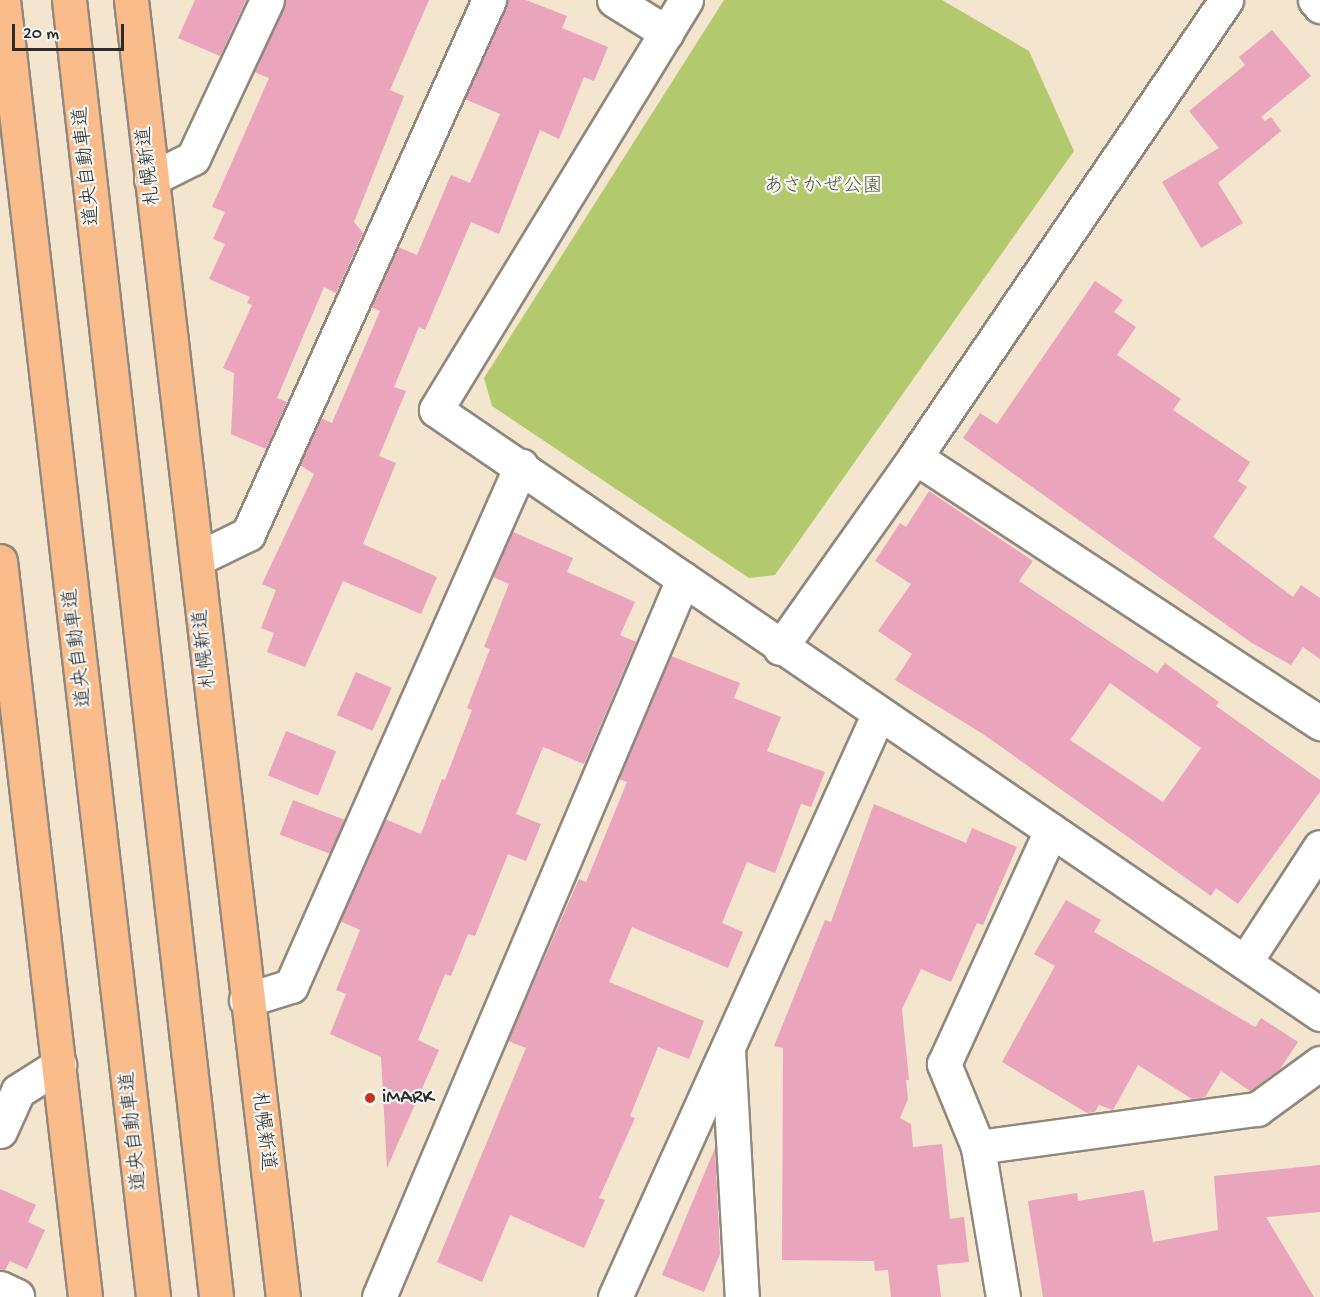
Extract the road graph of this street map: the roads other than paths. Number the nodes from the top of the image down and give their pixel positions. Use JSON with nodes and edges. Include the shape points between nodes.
{"nodes":[{"id":1,"x":3,"y":0,"type":"edge"},
{"id":2,"x":69,"y":0,"type":"edge"},
{"id":3,"x":131,"y":0,"type":"edge"},
{"id":4,"x":267,"y":0,"type":"edge"},
{"id":5,"x":489,"y":0,"type":"edge"},
{"id":6,"x":614,"y":0,"type":"edge"},
{"id":7,"x":686,"y":0,"type":"edge"},
{"id":8,"x":1226,"y":0,"type":"edge"},
{"id":9,"x":1315,"y":0,"type":"edge"},
{"id":10,"x":1320,"y":6,"type":"edge"},
{"id":11,"x":667,"y":33,"type":"junction"},
{"id":12,"x":151,"y":179,"type":"junction"},
{"id":13,"x":915,"y":457,"type":"junction"},
{"id":14,"x":521,"y":466,"type":"junction"},
{"id":15,"x":197,"y":559,"type":"junction"},
{"id":16,"x":0,"y":561,"type":"edge"},
{"id":17,"x":683,"y":579,"type":"junction"},
{"id":18,"x":780,"y":648,"type":"junction"},
{"id":19,"x":5,"y":654,"type":"edge"},
{"id":20,"x":878,"y":715,"type":"junction"},
{"id":21,"x":1320,"y":723,"type":"edge"},
{"id":22,"x":1051,"y":830,"type":"junction"},
{"id":23,"x":1320,"y":847,"type":"edge"},
{"id":24,"x":1245,"y":962,"type":"junction"},
{"id":25,"x":246,"y":1000,"type":"junction"},
{"id":26,"x":1320,"y":1014,"type":"edge"},
{"id":27,"x":728,"y":1045,"type":"junction"},
{"id":28,"x":1320,"y":1063,"type":"edge"},
{"id":29,"x":58,"y":1065,"type":"junction"},
{"id":30,"x":0,"y":1131,"type":"edge"},
{"id":31,"x":978,"y":1148,"type":"junction"},
{"id":32,"x":86,"y":1297,"type":"edge"},
{"id":33,"x":153,"y":1297,"type":"edge"},
{"id":34,"x":216,"y":1297,"type":"edge"},
{"id":35,"x":283,"y":1297,"type":"edge"},
{"id":36,"x":379,"y":1297,"type":"edge"},
{"id":37,"x":615,"y":1297,"type":"edge"},
{"id":38,"x":742,"y":1297,"type":"edge"},
{"id":39,"x":1003,"y":1297,"type":"edge"}],
"edges":[{"from":1,"to":33,"type":"highway","name":"道央自動車道"},
{"from":2,"to":34,"type":"highway","name":"道央自動車道"},
{"from":3,"to":12,"type":"highway","name":"札幌新道"},
{"from":4,"to":12,"type":"street","via":[[193,159]]},
{"from":5,"to":15,"type":"street","via":[[248,534]]},
{"from":6,"to":11,"type":"street"},
{"from":7,"to":11,"type":"street"},
{"from":8,"to":13,"type":"street"},
{"from":9,"to":10,"type":"street"},
{"from":11,"to":14,"type":"street","via":[[436,410]]},
{"from":12,"to":15,"type":"highway","name":"札幌新道"},
{"from":13,"to":18,"type":"street"},
{"from":13,"to":21,"type":"street"},
{"from":14,"to":17,"type":"street"},
{"from":14,"to":25,"type":"street","via":[[291,986]]},
{"from":15,"to":25,"type":"highway","name":"札幌新道"},
{"from":16,"to":19,"type":"highway"},
{"from":17,"to":18,"type":"street"},
{"from":17,"to":36,"type":"street"},
{"from":18,"to":20,"type":"street"},
{"from":19,"to":29,"type":"highway"},
{"from":20,"to":22,"type":"street"},
{"from":20,"to":27,"type":"street"},
{"from":22,"to":24,"type":"street"},
{"from":22,"to":31,"type":"street","via":[[944,1064]]},
{"from":23,"to":24,"type":"street"},
{"from":24,"to":26,"type":"street"},
{"from":25,"to":35,"type":"highway","name":"札幌新道"},
{"from":27,"to":37,"type":"street"},
{"from":27,"to":38,"type":"street"},
{"from":28,"to":31,"type":"street","via":[[1257,1109]]},
{"from":29,"to":30,"type":"street","via":[[18,1091]]},
{"from":29,"to":32,"type":"highway"},
{"from":31,"to":39,"type":"street"}]}
